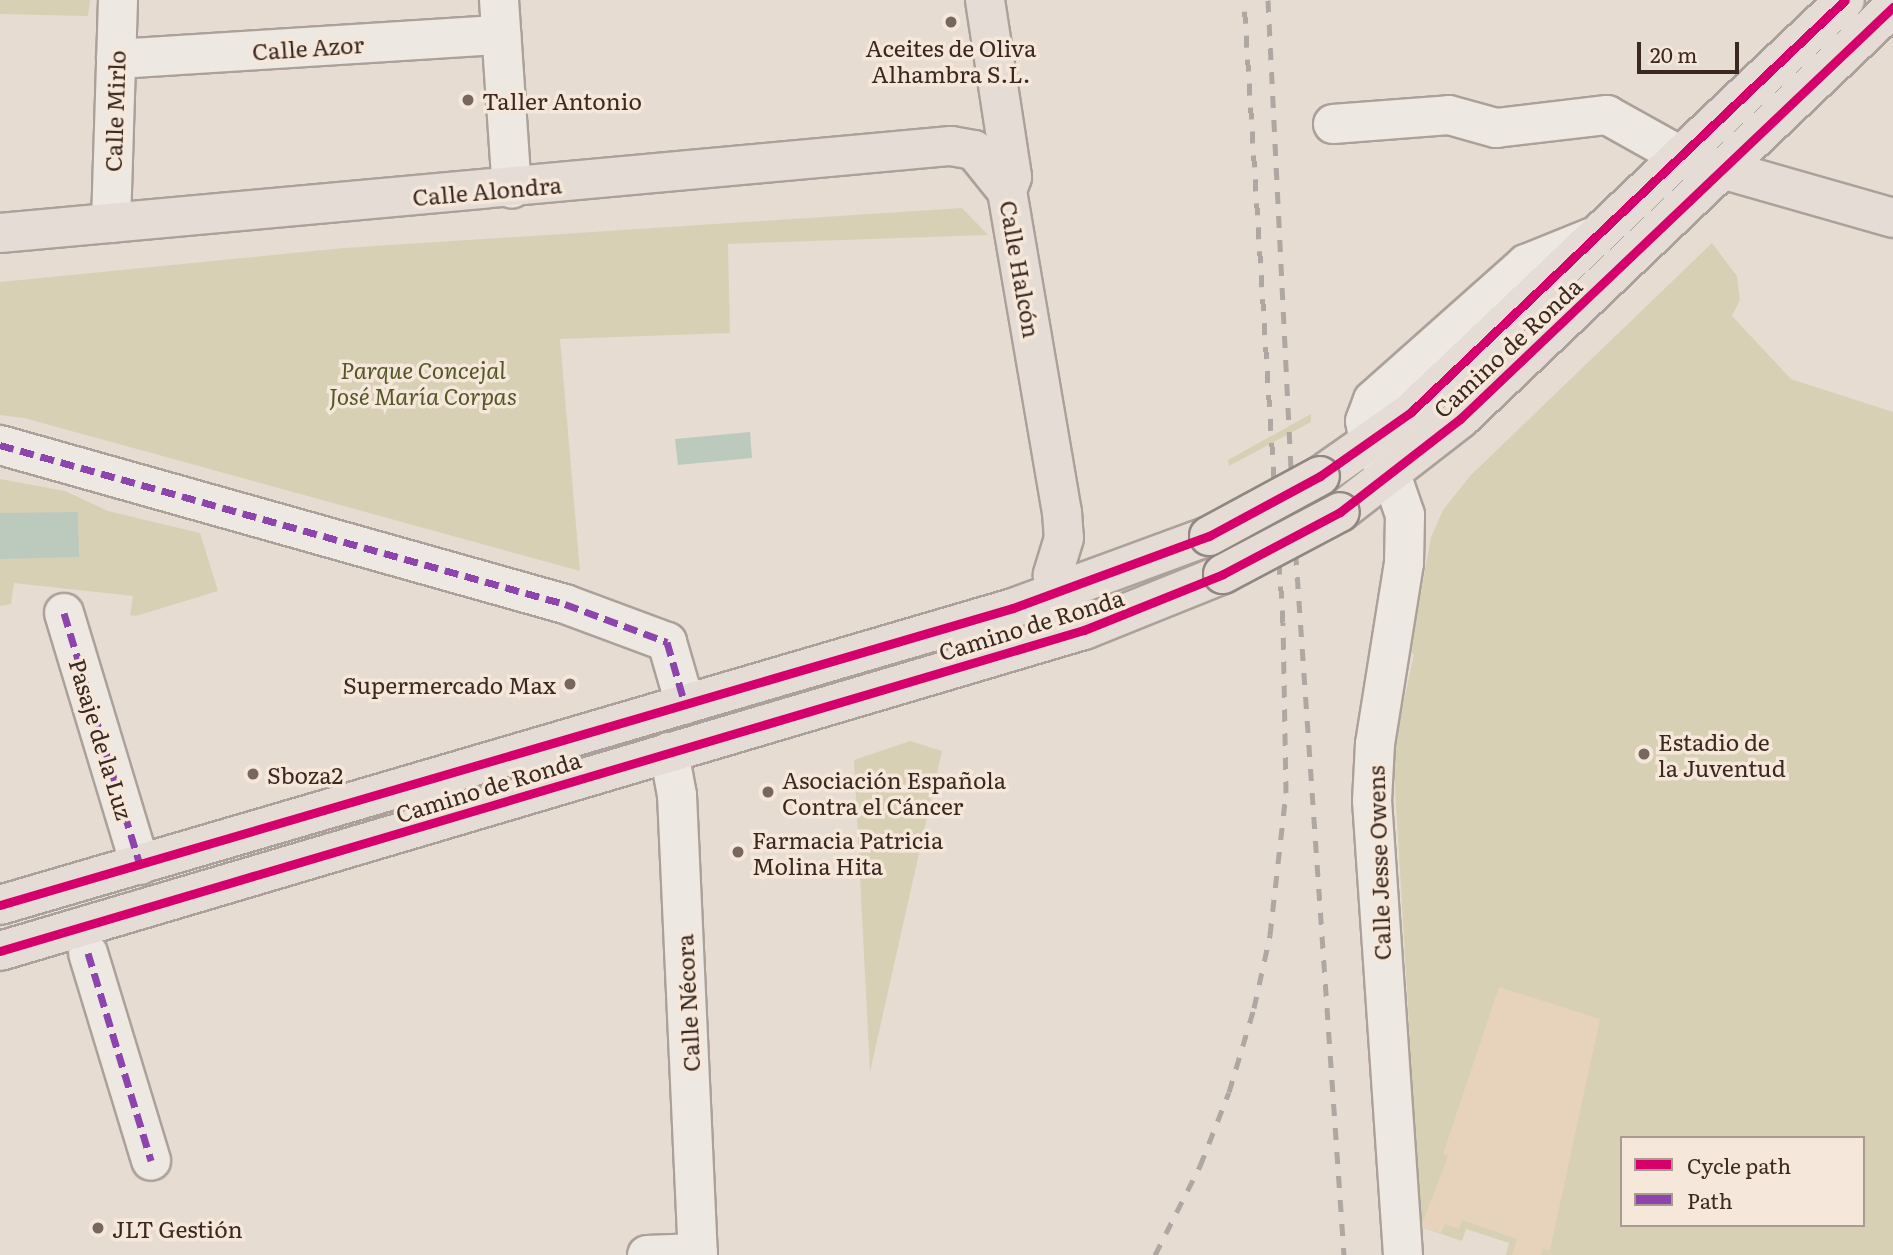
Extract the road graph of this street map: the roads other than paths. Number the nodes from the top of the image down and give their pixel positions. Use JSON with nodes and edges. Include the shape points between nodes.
{"nodes":[{"id":1,"x":118,"y":0,"type":"edge"},
{"id":2,"x":985,"y":0,"type":"edge"},
{"id":3,"x":1845,"y":0,"type":"edge"},
{"id":4,"x":1893,"y":7,"type":"edge"},
{"id":5,"x":500,"y":18,"type":"edge"},
{"id":6,"x":116,"y":59,"type":"junction"},
{"id":7,"x":1002,"y":116,"type":"junction"},
{"id":8,"x":1333,"y":124,"type":"dead end"},
{"id":9,"x":974,"y":150,"type":"junction"},
{"id":10,"x":1682,"y":156,"type":"junction"},
{"id":11,"x":1721,"y":171,"type":"junction"},
{"id":12,"x":512,"y":189,"type":"junction"},
{"id":13,"x":1007,"y":191,"type":"junction"},
{"id":14,"x":1893,"y":218,"type":"edge"},
{"id":15,"x":111,"y":223,"type":"junction"},
{"id":16,"x":0,"y":233,"type":"edge"},
{"id":17,"x":1369,"y":443,"type":"junction"},
{"id":18,"x":0,"y":445,"type":"edge"},
{"id":19,"x":1391,"y":474,"type":"junction"},
{"id":20,"x":1064,"y":538,"type":"junction"},
{"id":21,"x":1092,"y":581,"type":"junction"},
{"id":22,"x":1056,"y":593,"type":"junction"},
{"id":23,"x":64,"y":613,"type":"dead end"},
{"id":24,"x":1084,"y":630,"type":"junction"},
{"id":25,"x":685,"y":704,"type":"junction"},
{"id":26,"x":669,"y":752,"type":"junction"},
{"id":27,"x":140,"y":865,"type":"junction"},
{"id":28,"x":0,"y":905,"type":"edge"},
{"id":29,"x":0,"y":951,"type":"edge"},
{"id":30,"x":89,"y":953,"type":"dead end"},
{"id":31,"x":151,"y":1161,"type":"dead end"},
{"id":32,"x":698,"y":1254,"type":"edge"},
{"id":33,"x":646,"y":1255,"type":"edge"},
{"id":34,"x":1403,"y":1255,"type":"edge"}],
"edges":[{"from":1,"to":6,"type":"street","name":"Calle Mirlo"},
{"from":2,"to":7,"type":"main road","name":"Calle Halcón"},
{"from":3,"to":10,"type":"main road","name":"Camino de Ronda"},
{"from":4,"to":11,"type":"main road","name":"Camino de Ronda"},
{"from":5,"to":6,"type":"street","name":"Calle Azor"},
{"from":5,"to":12,"type":"street"},
{"from":6,"to":15,"type":"street","name":"Calle Mirlo"},
{"from":7,"to":9,"type":"main road"},
{"from":7,"to":13,"type":"main road","name":"Calle Halcón","via":[[1012,177]]},
{"from":8,"to":10,"type":"street","via":[[1449,115],[1496,128],[1607,116]]},
{"from":9,"to":12,"type":"main road","name":"Calle Alondra","via":[[951,146]]},
{"from":9,"to":13,"type":"main road"},
{"from":10,"to":11,"type":"main road"},
{"from":10,"to":17,"type":"main road","name":"Camino de Ronda","via":[[1411,412]]},
{"from":11,"to":14,"type":"main road"},
{"from":11,"to":19,"type":"main road","name":"Camino de Ronda","via":[[1460,419]]},
{"from":12,"to":15,"type":"main road","name":"Calle Alondra"},
{"from":13,"to":20,"type":"main road","name":"Calle Halcón"},
{"from":15,"to":16,"type":"main road","name":"Calle Alondra"},
{"from":17,"to":19,"type":"street","name":"Calle Jesse Owens"},
{"from":17,"to":21,"type":"main road","name":"Camino de Ronda","bridge":true,"via":[[1320,476],[1209,536]]},
{"from":18,"to":25,"type":"street","via":[[565,604],[667,642]]},
{"from":19,"to":24,"type":"main road","name":"Camino de Ronda","bridge":true,"via":[[1340,512],[1223,574]]},
{"from":19,"to":34,"type":"street","name":"Calle Jesse Owens","via":[[1405,515],[1404,563],[1374,744],[1373,801]]},
{"from":20,"to":21,"type":"main road","via":[[1083,553]]},
{"from":20,"to":22,"type":"main road","name":"Calle Halcón","via":[[1053,575]]},
{"from":21,"to":22,"type":"main road","name":"Camino de Ronda"},
{"from":21,"to":24,"type":"main road","name":"Camino de Ronda"},
{"from":22,"to":24,"type":"main road","name":"Camino de Ronda"},
{"from":22,"to":25,"type":"main road","name":"Camino de Ronda"},
{"from":23,"to":27,"type":"street","name":"Pasaje de la Luz"},
{"from":24,"to":26,"type":"main road","name":"Camino de Ronda"},
{"from":25,"to":27,"type":"main road","name":"Camino de Ronda"},
{"from":26,"to":29,"type":"main road","name":"Camino de Ronda"},
{"from":26,"to":32,"type":"street","name":"Calle Nécora","via":[[677,794]]},
{"from":27,"to":28,"type":"main road","name":"Camino de Ronda"},
{"from":30,"to":31,"type":"street"},
{"from":32,"to":33,"type":"street"}]}
